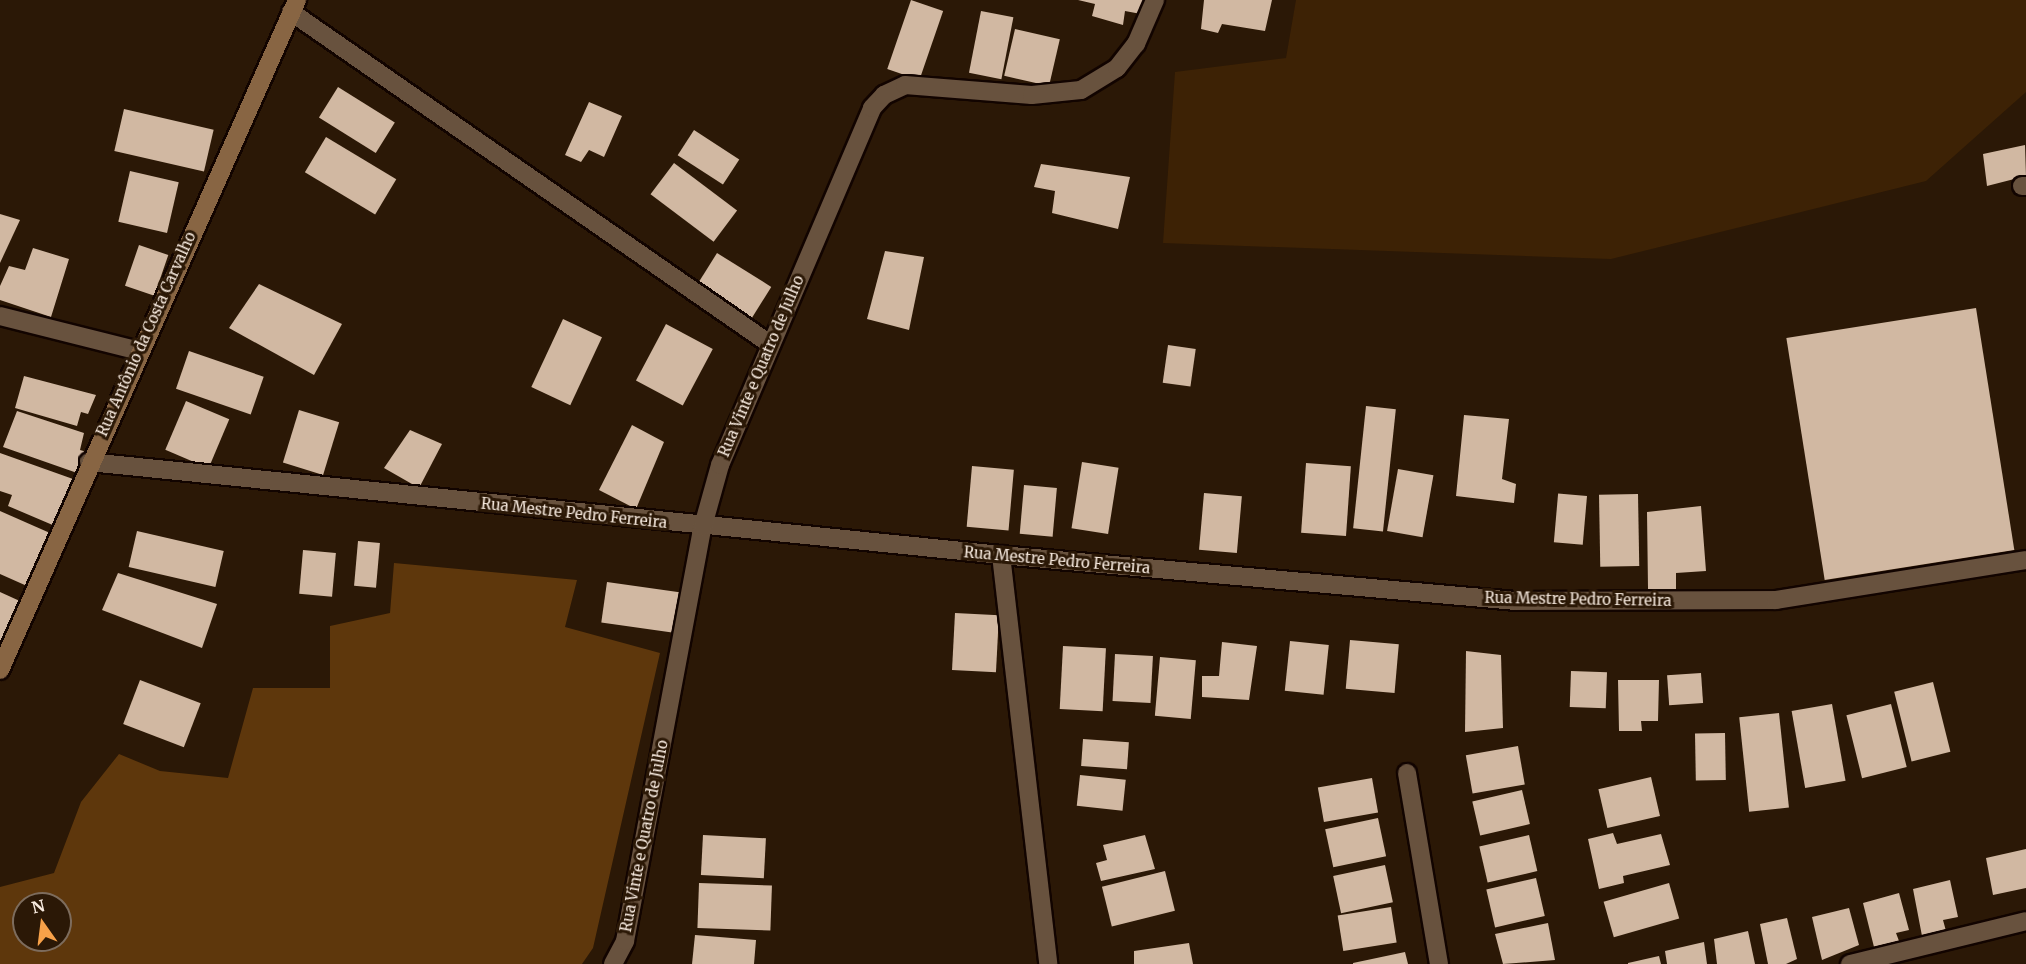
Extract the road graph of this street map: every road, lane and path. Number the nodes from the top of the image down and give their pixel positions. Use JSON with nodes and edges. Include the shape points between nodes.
{"nodes":[{"id":1,"x":1155,"y":0,"type":"edge"},
{"id":2,"x":294,"y":6,"type":"edge"},
{"id":3,"x":0,"y":316,"type":"edge"},
{"id":4,"x":770,"y":344,"type":"junction"},
{"id":5,"x":139,"y":351,"type":"junction"},
{"id":6,"x":89,"y":462,"type":"junction"},
{"id":7,"x":703,"y":526,"type":"junction"},
{"id":8,"x":1001,"y":555,"type":"junction"},
{"id":9,"x":2025,"y":565,"type":"edge"},
{"id":10,"x":0,"y":670,"type":"edge"},
{"id":11,"x":1407,"y":773,"type":"dead end"},
{"id":12,"x":2026,"y":921,"type":"edge"},
{"id":13,"x":613,"y":964,"type":"edge"},
{"id":14,"x":1048,"y":964,"type":"edge"},
{"id":15,"x":1438,"y":964,"type":"edge"},
{"id":16,"x":1850,"y":964,"type":"edge"}],
"edges":[{"from":1,"to":4,"type":"street","name":"Rua Vinte e Quatro de Julho","via":[[1136,44],[1117,68],[1081,90],[1032,95],[905,86],[884,95],[872,108]]},
{"from":2,"to":4,"type":"street"},
{"from":2,"to":5,"type":"street","name":"Rua Antônio da Costa Carvalho"},
{"from":3,"to":5,"type":"street"},
{"from":4,"to":7,"type":"street","name":"Rua Vinte e Quatro de Julho","via":[[720,465]]},
{"from":5,"to":6,"type":"street","name":"Rua Antônio da Costa Carvalho"},
{"from":6,"to":7,"type":"street","name":"Rua Mestre Pedro Ferreira"},
{"from":6,"to":10,"type":"street","name":"Rua Antônio da Costa Carvalho"},
{"from":7,"to":8,"type":"street","name":"Rua Mestre Pedro Ferreira"},
{"from":7,"to":13,"type":"street","name":"Rua Vinte e Quatro de Julho","via":[[624,941]]},
{"from":8,"to":9,"type":"street","name":"Rua Mestre Pedro Ferreira","via":[[1516,601],[1776,600]]},
{"from":8,"to":14,"type":"street"},
{"from":11,"to":15,"type":"street"},
{"from":12,"to":16,"type":"street"}]}
